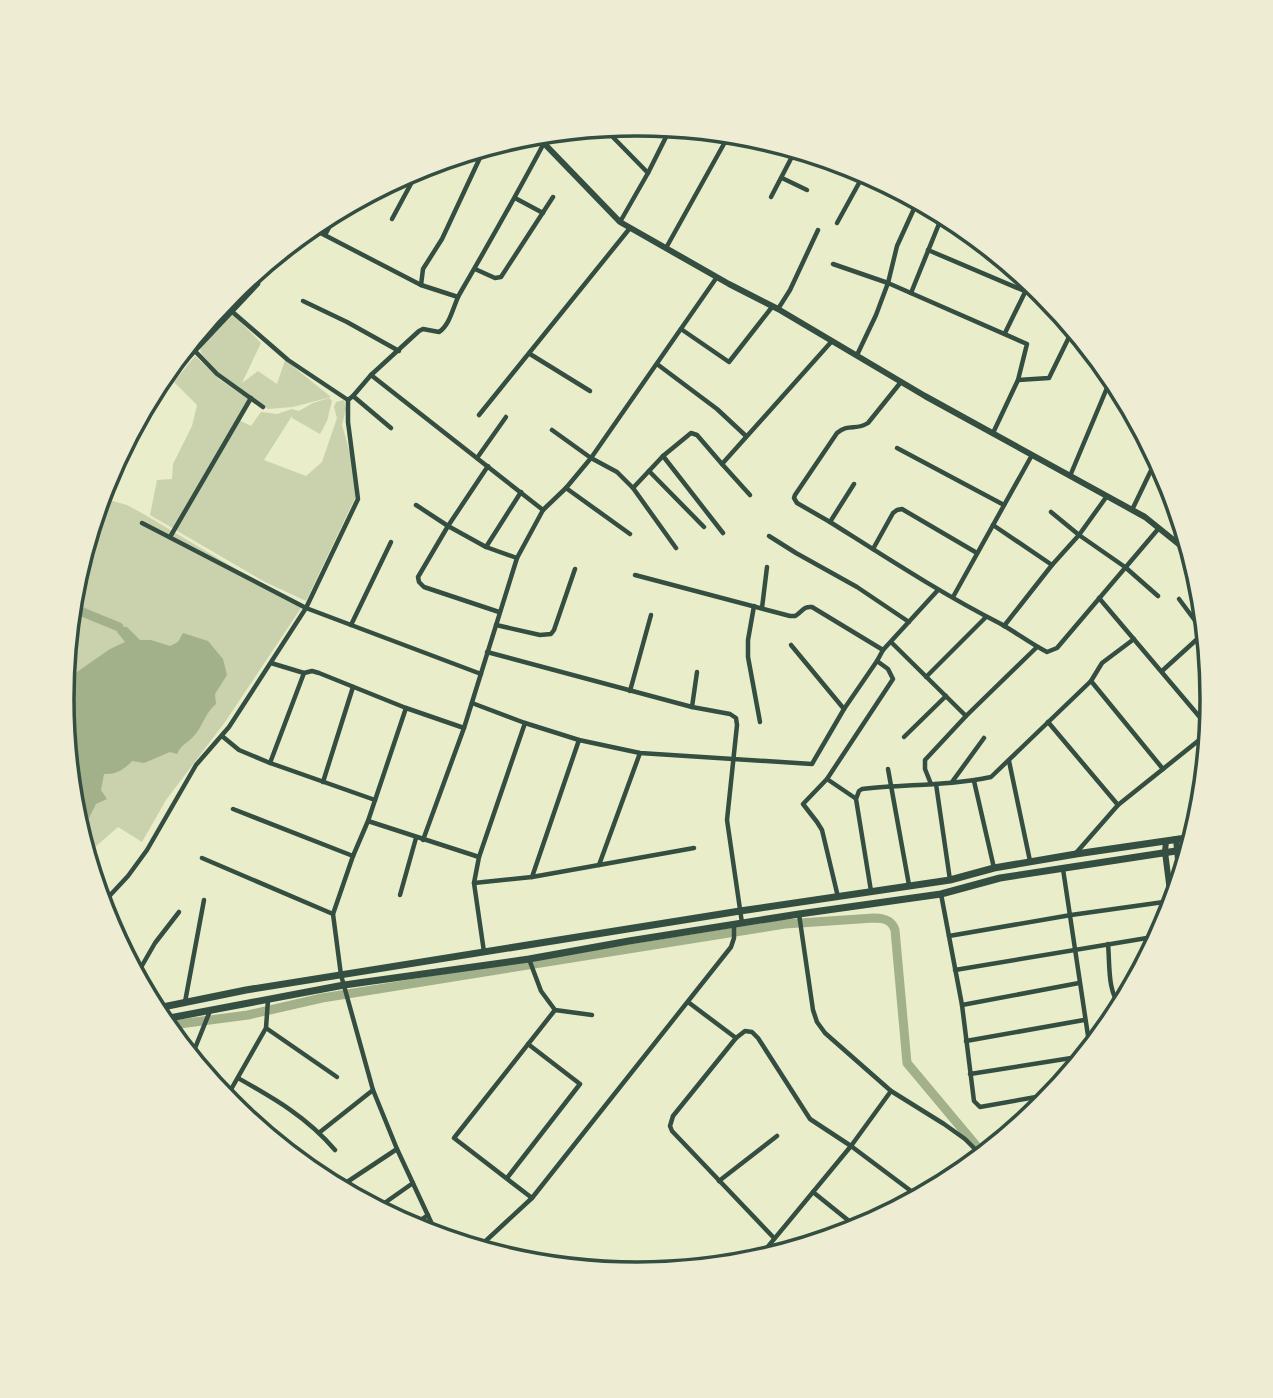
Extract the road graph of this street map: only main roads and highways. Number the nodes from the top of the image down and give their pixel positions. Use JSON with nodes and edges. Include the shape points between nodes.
{"nodes":[{"id":1,"x":1182,"y":838,"type":"edge"},
{"id":2,"x":1178,"y":851,"type":"edge"},
{"id":3,"x":165,"y":1007,"type":"edge"},
{"id":4,"x":173,"y":1018,"type":"edge"}],
"edges":[{"from":1,"to":3,"type":"main road","via":[[1030,861],[950,880],[236,992]]},
{"from":2,"to":4,"type":"main road","via":[[1000,878],[941,894],[268,999]]}]}
